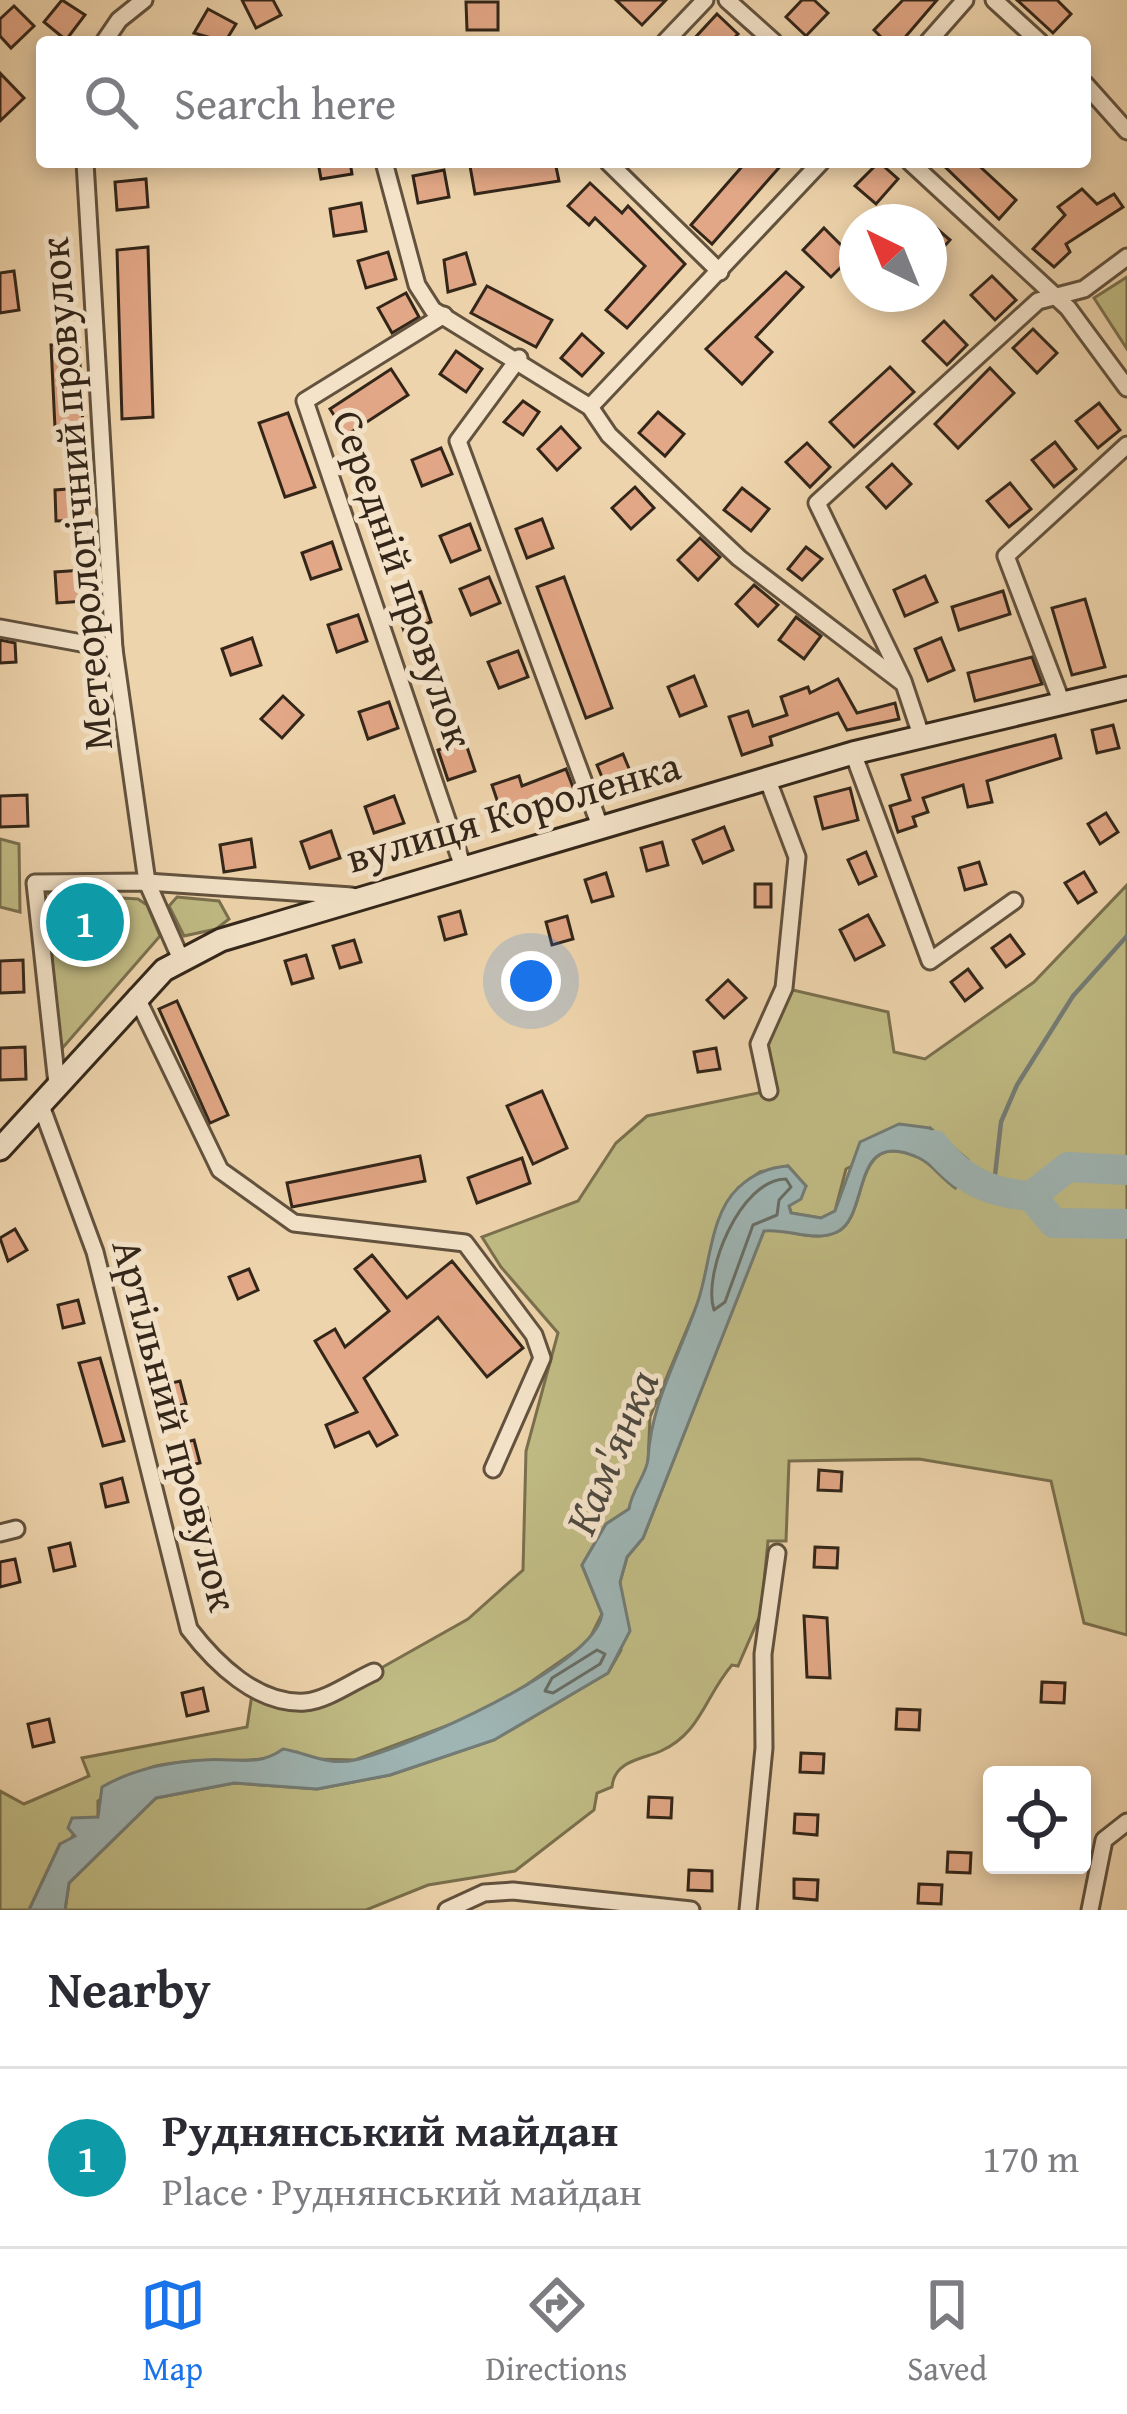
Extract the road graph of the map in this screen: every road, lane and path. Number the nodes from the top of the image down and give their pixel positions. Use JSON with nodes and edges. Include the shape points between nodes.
{"nodes":[{"id":1,"x":144,"y":0,"type":"edge"},
{"id":2,"x":705,"y":0,"type":"edge"},
{"id":3,"x":727,"y":0,"type":"edge"},
{"id":4,"x":965,"y":0,"type":"edge"},
{"id":5,"x":994,"y":0,"type":"edge"},
{"id":6,"x":108,"y":36,"type":"edge"},
{"id":7,"x":670,"y":36,"type":"edge"},
{"id":8,"x":767,"y":36,"type":"edge"},
{"id":9,"x":933,"y":36,"type":"edge"},
{"id":10,"x":1033,"y":36,"type":"edge"},
{"id":11,"x":1091,"y":91,"type":"edge"},
{"id":12,"x":1127,"y":131,"type":"edge"},
{"id":13,"x":85,"y":168,"type":"edge"},
{"id":14,"x":386,"y":168,"type":"edge"},
{"id":15,"x":614,"y":168,"type":"edge"},
{"id":16,"x":815,"y":168,"type":"edge"},
{"id":17,"x":916,"y":168,"type":"edge"},
{"id":18,"x":1127,"y":257,"type":"edge"},
{"id":19,"x":720,"y":272,"type":"junction"},
{"id":20,"x":1056,"y":297,"type":"junction"},
{"id":21,"x":444,"y":315,"type":"junction"},
{"id":22,"x":519,"y":358,"type":"junction"},
{"id":23,"x":1127,"y":388,"type":"edge"},
{"id":24,"x":590,"y":407,"type":"junction"},
{"id":25,"x":1127,"y":445,"type":"edge"},
{"id":26,"x":0,"y":628,"type":"edge"},
{"id":27,"x":114,"y":649,"type":"junction"},
{"id":28,"x":904,"y":684,"type":"junction"},
{"id":29,"x":1127,"y":688,"type":"edge"},
{"id":30,"x":1062,"y":703,"type":"junction"},
{"id":31,"x":921,"y":736,"type":"junction"},
{"id":32,"x":853,"y":752,"type":"junction"},
{"id":33,"x":767,"y":778,"type":"junction"},
{"id":34,"x":600,"y":826,"type":"junction"},
{"id":35,"x":463,"y":867,"type":"junction"},
{"id":36,"x":147,"y":882,"type":"junction"},
{"id":37,"x":356,"y":896,"type":"junction"},
{"id":38,"x":1014,"y":901,"type":"dead end"},
{"id":39,"x":180,"y":957,"type":"junction"},
{"id":40,"x":136,"y":996,"type":"junction"},
{"id":41,"x":57,"y":1084,"type":"junction"},
{"id":42,"x":769,"y":1091,"type":"dead end"},
{"id":43,"x":40,"y":1103,"type":"junction"},
{"id":44,"x":0,"y":1149,"type":"edge"},
{"id":45,"x":493,"y":1469,"type":"dead end"},
{"id":46,"x":777,"y":1553,"type":"dead end"},
{"id":47,"x":374,"y":1672,"type":"dead end"},
{"id":48,"x":1127,"y":1822,"type":"edge"},
{"id":49,"x":447,"y":1910,"type":"edge"},
{"id":50,"x":691,"y":1910,"type":"edge"},
{"id":51,"x":748,"y":1910,"type":"edge"},
{"id":52,"x":1090,"y":1910,"type":"edge"}],
"edges":[{"from":1,"to":6,"type":"street"},
{"from":2,"to":7,"type":"street"},
{"from":3,"to":8,"type":"street"},
{"from":4,"to":9,"type":"street"},
{"from":5,"to":10,"type":"street"},
{"from":11,"to":12,"type":"street"},
{"from":13,"to":27,"type":"street","name":"Метеорологічний провулок"},
{"from":14,"to":21,"type":"street","via":[[417,285]]},
{"from":15,"to":19,"type":"street"},
{"from":16,"to":19,"type":"street"},
{"from":17,"to":20,"type":"street"},
{"from":18,"to":20,"type":"street","via":[[1084,290]]},
{"from":19,"to":24,"type":"street"},
{"from":20,"to":23,"type":"street"},
{"from":20,"to":28,"type":"street","via":[[1038,302],[817,503]]},
{"from":21,"to":22,"type":"street"},
{"from":21,"to":35,"type":"street","name":"Середній провулок","via":[[305,401]]},
{"from":22,"to":24,"type":"street"},
{"from":22,"to":34,"type":"street","via":[[458,441]]},
{"from":24,"to":28,"type":"street","via":[[608,435],[740,558]]},
{"from":25,"to":30,"type":"street","via":[[1006,556]]},
{"from":26,"to":27,"type":"street"},
{"from":27,"to":36,"type":"street","name":"Метеорологічний провулок"},
{"from":28,"to":31,"type":"street"},
{"from":29,"to":30,"type":"street","name":"вулиця Короленка"},
{"from":30,"to":31,"type":"street","name":"вулиця Короленка"},
{"from":31,"to":32,"type":"street","name":"вулиця Короленка"},
{"from":32,"to":33,"type":"street","name":"вулиця Короленка"},
{"from":32,"to":38,"type":"street","via":[[930,961]]},
{"from":33,"to":34,"type":"street","name":"вулиця Короленка"},
{"from":33,"to":42,"type":"street","via":[[796,857],[784,988],[759,1044]]},
{"from":34,"to":35,"type":"street","name":"вулиця Короленка"},
{"from":35,"to":37,"type":"street","name":"вулиця Короленка"},
{"from":36,"to":37,"type":"street"},
{"from":36,"to":39,"type":"street","name":"Метеорологічний провулок"},
{"from":36,"to":41,"type":"street","via":[[35,884]]},
{"from":37,"to":39,"type":"street","name":"вулиця Короленка"},
{"from":39,"to":40,"type":"street","name":"вулиця Короленка"},
{"from":40,"to":41,"type":"street","name":"вулиця Короленка"},
{"from":40,"to":45,"type":"street","via":[[220,1170],[294,1223],[465,1243],[542,1358]]},
{"from":41,"to":43,"type":"street","name":"вулиця Короленка"},
{"from":43,"to":44,"type":"street","name":"вулиця Короленка"},
{"from":43,"to":47,"type":"street","name":"Артільний провулок","via":[[95,1252],[188,1629],[229,1674],[306,1702]]},
{"from":46,"to":51,"type":"street"},
{"from":48,"to":52,"type":"street","via":[[1104,1840]]},
{"from":49,"to":50,"type":"street","via":[[484,1893],[513,1891]]}]}
